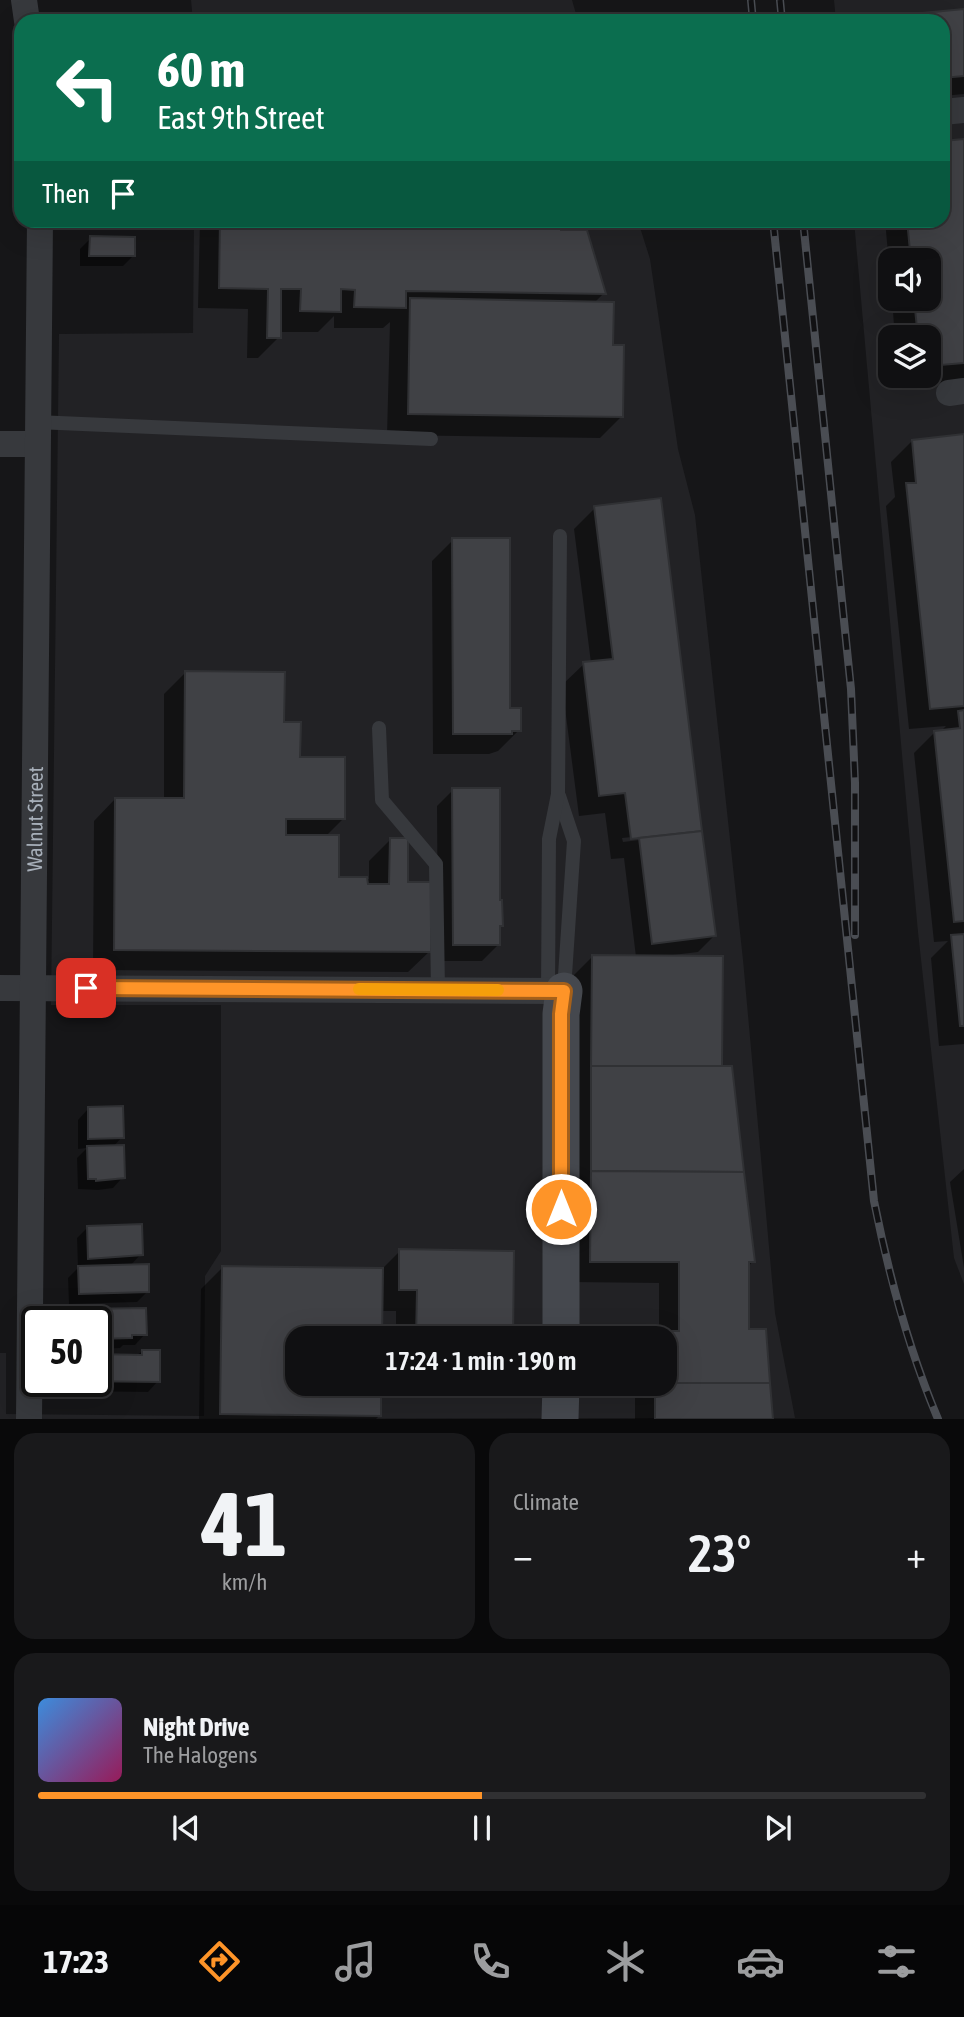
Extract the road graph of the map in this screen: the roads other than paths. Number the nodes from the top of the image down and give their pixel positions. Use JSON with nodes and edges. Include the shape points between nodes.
{"nodes":[{"id":1,"x":40,"y":228,"type":"edge"},
{"id":2,"x":36,"y":433,"type":"junction"},
{"id":3,"x":431,"y":439,"type":"dead end"},
{"id":4,"x":0,"y":444,"type":"edge"},
{"id":5,"x":560,"y":536,"type":"dead end"},
{"id":6,"x":379,"y":728,"type":"dead end"},
{"id":7,"x":558,"y":794,"type":"junction"},
{"id":8,"x":0,"y":988,"type":"edge"},
{"id":9,"x":32,"y":988,"type":"junction"},
{"id":10,"x":438,"y":990,"type":"junction"},
{"id":11,"x":556,"y":991,"type":"junction"},
{"id":12,"x":561,"y":1326,"type":"edge"},
{"id":13,"x":561,"y":1396,"type":"edge"},
{"id":14,"x":29,"y":1419,"type":"edge"},
{"id":15,"x":560,"y":1419,"type":"edge"}],
"edges":[{"from":1,"to":2,"type":"street","name":"Walnut Street"},
{"from":2,"to":3,"type":"lane"},
{"from":2,"to":4,"type":"street"},
{"from":2,"to":9,"type":"street","name":"Walnut Street"},
{"from":5,"to":7,"type":"lane"},
{"from":6,"to":10,"type":"lane","via":[[382,800],[436,864]]},
{"from":7,"to":11,"type":"lane","via":[[549,839]]},
{"from":7,"to":11,"type":"lane","via":[[574,841]]},
{"from":8,"to":9,"type":"street"},
{"from":9,"to":10,"type":"street"},
{"from":9,"to":14,"type":"street","name":"Walnut Street"},
{"from":10,"to":11,"type":"street"},
{"from":11,"to":12,"type":"main road","via":[[561,1014]]},
{"from":13,"to":15,"type":"main road"}]}
